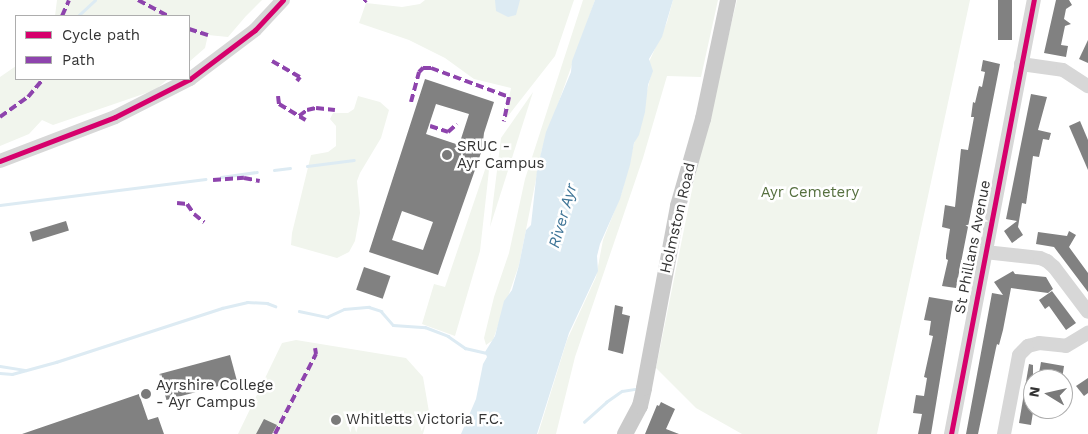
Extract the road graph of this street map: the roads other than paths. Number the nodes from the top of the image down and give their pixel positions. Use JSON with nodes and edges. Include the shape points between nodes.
{"nodes":[{"id":1,"x":283,"y":0,"type":"edge"},
{"id":2,"x":728,"y":0,"type":"edge"},
{"id":3,"x":1034,"y":0,"type":"edge"},
{"id":4,"x":1021,"y":64,"type":"junction"},
{"id":5,"x":190,"y":78,"type":"edge"},
{"id":6,"x":186,"y":80,"type":"edge"},
{"id":7,"x":1088,"y":86,"type":"edge"},
{"id":8,"x":0,"y":161,"type":"edge"},
{"id":9,"x":984,"y":252,"type":"junction"},
{"id":10,"x":1088,"y":312,"type":"edge"},
{"id":11,"x":1088,"y":333,"type":"edge"},
{"id":12,"x":625,"y":434,"type":"edge"},
{"id":13,"x":951,"y":434,"type":"edge"},
{"id":14,"x":1004,"y":434,"type":"edge"}],
"edges":[{"from":1,"to":5,"type":"street","via":[[255,30]]},
{"from":2,"to":12,"type":"main road","name":"Holmston Road","via":[[703,119],[678,206],[640,406]]},
{"from":3,"to":4,"type":"street","name":"St Phillans Avenue"},
{"from":4,"to":7,"type":"street","via":[[1064,70]]},
{"from":4,"to":9,"type":"street","name":"St Phillans Avenue"},
{"from":6,"to":8,"type":"street","via":[[115,117]]},
{"from":9,"to":10,"type":"street","via":[[1047,261]]},
{"from":9,"to":13,"type":"street","name":"St Phillans Avenue"},
{"from":11,"to":14,"type":"street","via":[[1066,346],[1039,343],[1028,346],[1018,355]]}]}
